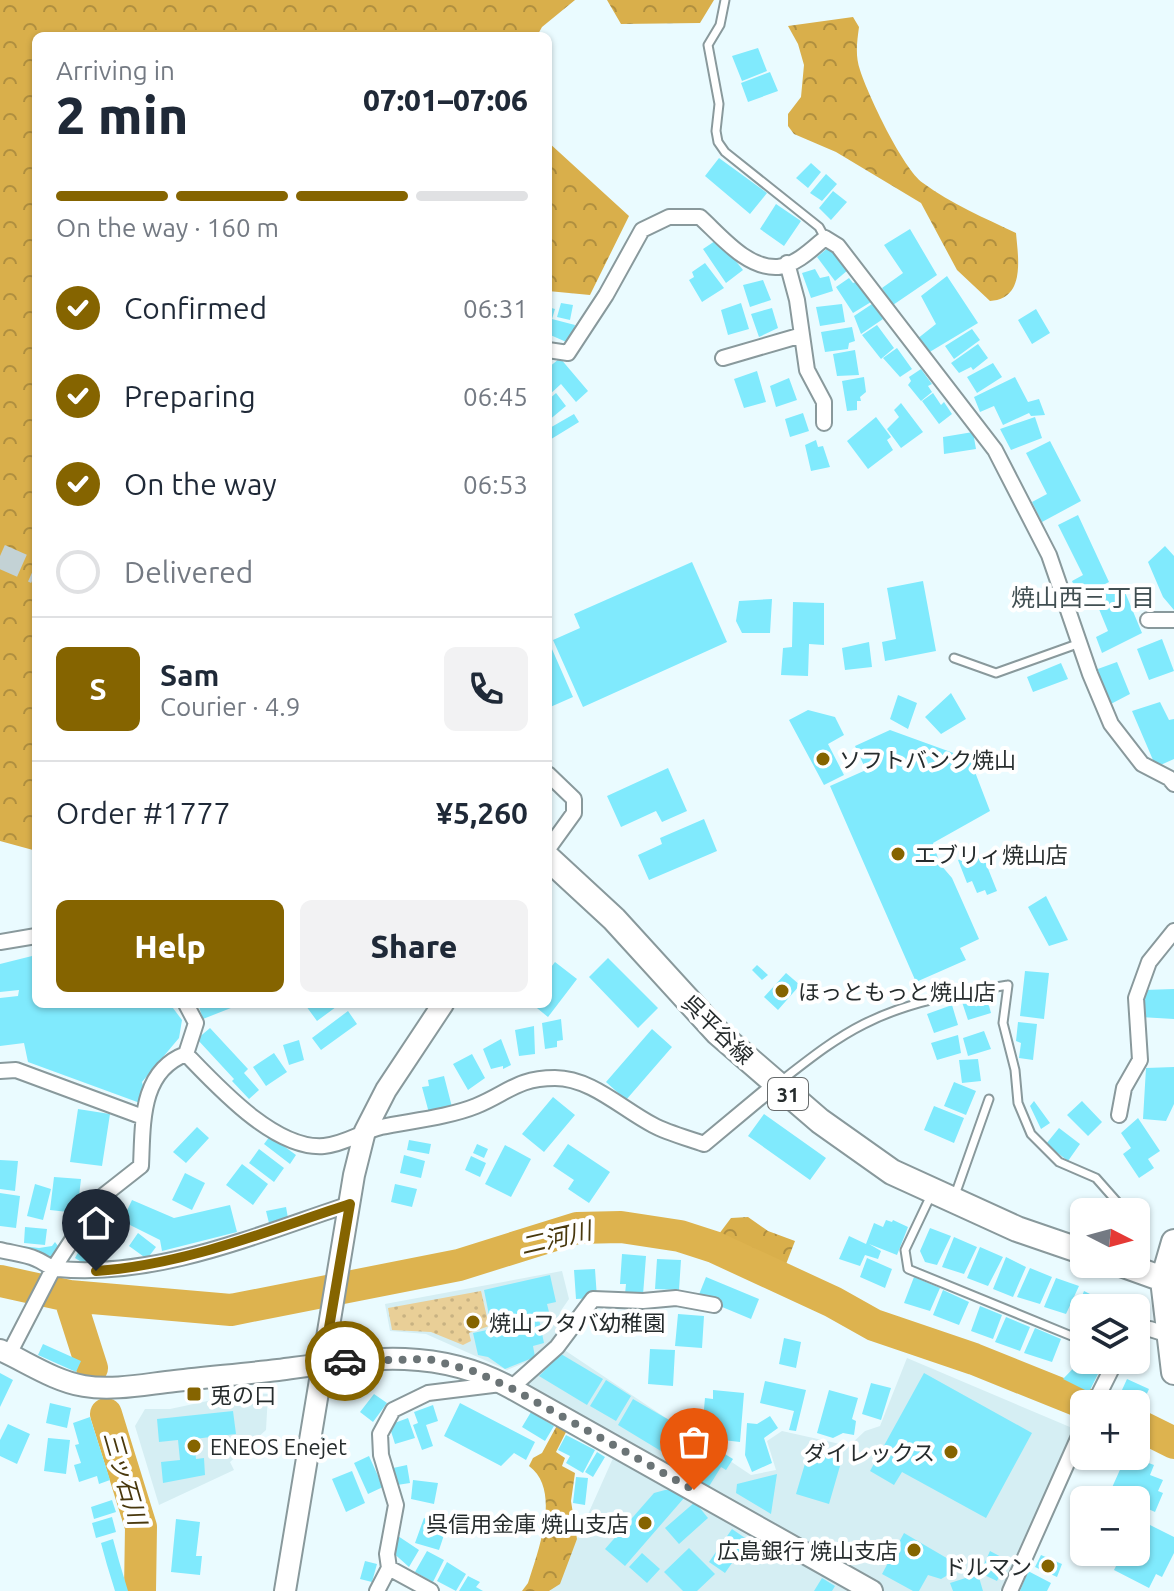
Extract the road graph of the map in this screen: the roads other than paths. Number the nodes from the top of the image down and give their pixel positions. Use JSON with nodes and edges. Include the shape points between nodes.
{"nodes":[{"id":1,"x":725,"y":0,"type":"edge"},
{"id":2,"x":825,"y":238,"type":"junction"},
{"id":3,"x":787,"y":263,"type":"junction"},
{"id":4,"x":802,"y":335,"type":"junction"},
{"id":5,"x":552,"y":351,"type":"edge"},
{"id":6,"x":723,"y":358,"type":"dead end"},
{"id":7,"x":824,"y":423,"type":"dead end"},
{"id":8,"x":1148,"y":620,"type":"dead end"},
{"id":9,"x":1174,"y":620,"type":"edge"},
{"id":10,"x":1080,"y":643,"type":"junction"},
{"id":11,"x":954,"y":658,"type":"dead end"},
{"id":12,"x":552,"y":778,"type":"edge"},
{"id":13,"x":1174,"y":784,"type":"edge"},
{"id":14,"x":552,"y":843,"type":"edge"},
{"id":15,"x":552,"y":862,"type":"edge"},
{"id":16,"x":1174,"y":931,"type":"edge"},
{"id":17,"x":32,"y":937,"type":"edge"},
{"id":18,"x":0,"y":942,"type":"edge"},
{"id":19,"x":188,"y":1008,"type":"edge"},
{"id":20,"x":440,"y":1008,"type":"edge"},
{"id":21,"x":186,"y":1054,"type":"junction"},
{"id":22,"x":0,"y":1071,"type":"edge"},
{"id":23,"x":776,"y":1084,"type":"junction"},
{"id":24,"x":989,"y":1099,"type":"dead end"},
{"id":25,"x":1119,"y":1115,"type":"dead end"},
{"id":26,"x":143,"y":1117,"type":"junction"},
{"id":27,"x":365,"y":1131,"type":"junction"},
{"id":28,"x":943,"y":1195,"type":"junction"},
{"id":29,"x":1114,"y":1198,"type":"edge"},
{"id":30,"x":348,"y":1212,"type":"junction"},
{"id":31,"x":1174,"y":1242,"type":"edge"},
{"id":32,"x":1070,"y":1247,"type":"edge"},
{"id":33,"x":0,"y":1250,"type":"edge"},
{"id":34,"x":51,"y":1273,"type":"junction"},
{"id":35,"x":1150,"y":1275,"type":"edge"},
{"id":36,"x":1169,"y":1282,"type":"edge"},
{"id":37,"x":714,"y":1305,"type":"dead end"},
{"id":38,"x":1150,"y":1329,"type":"edge"},
{"id":39,"x":1070,"y":1335,"type":"edge"},
{"id":40,"x":1169,"y":1335,"type":"junction"},
{"id":41,"x":8,"y":1347,"type":"edge"},
{"id":42,"x":323,"y":1363,"type":"junction"},
{"id":43,"x":1174,"y":1372,"type":"edge"},
{"id":44,"x":508,"y":1386,"type":"junction"},
{"id":45,"x":1070,"y":1455,"type":"edge"},
{"id":46,"x":389,"y":1568,"type":"junction"},
{"id":47,"x":285,"y":1591,"type":"edge"},
{"id":48,"x":377,"y":1591,"type":"edge"},
{"id":49,"x":431,"y":1591,"type":"edge"},
{"id":50,"x":872,"y":1591,"type":"edge"},
{"id":51,"x":1010,"y":1591,"type":"edge"}],
"edges":[{"from":1,"to":2,"type":"lane","via":[[720,25],[708,45],[719,104],[718,142],[819,227]]},
{"from":2,"to":3,"type":"street"},
{"from":2,"to":10,"type":"street","via":[[838,246],[995,450],[1049,555]]},
{"from":3,"to":4,"type":"street"},
{"from":3,"to":5,"type":"street","via":[[777,267],[747,259],[700,217],[669,217],[642,230],[568,353]]},
{"from":4,"to":6,"type":"street"},
{"from":4,"to":7,"type":"street","via":[[807,370],[824,402]]},
{"from":8,"to":9,"type":"street"},
{"from":10,"to":11,"type":"lane","via":[[996,673]]},
{"from":10,"to":13,"type":"street","via":[[1111,724],[1142,764]]},
{"from":12,"to":14,"type":"street","via":[[574,799],[574,813]]},
{"from":15,"to":23,"type":"main road","name":"呉平谷線","number":"31","via":[[614,919],[718,1033]]},
{"from":16,"to":25,"type":"street","via":[[1149,962],[1136,998],[1140,1060],[1124,1088]]},
{"from":17,"to":18,"type":"street"},
{"from":19,"to":21,"type":"street","via":[[196,1023]]},
{"from":20,"to":27,"type":"street"},
{"from":21,"to":26,"type":"street","via":[[156,1074]]},
{"from":21,"to":27,"type":"street","via":[[257,1121],[305,1146],[343,1143]]},
{"from":22,"to":26,"type":"street","via":[[16,1070]]},
{"from":23,"to":27,"type":"street","via":[[704,1144],[654,1126],[590,1088],[554,1078],[525,1080],[475,1107]]},
{"from":23,"to":28,"type":"main road","name":"呉平谷線","number":"31","via":[[892,1172]]},
{"from":23,"to":29,"type":"lane","via":[[863,1024],[930,999],[1008,985],[1003,1023],[1018,1103],[1031,1134],[1059,1162],[1096,1178]]},
{"from":24,"to":28,"type":"lane"},
{"from":26,"to":34,"type":"street","via":[[141,1166],[99,1199]]},
{"from":27,"to":30,"type":"street"},
{"from":28,"to":32,"type":"main road","name":"呉平谷線","number":"31"},
{"from":28,"to":39,"type":"lane","via":[[905,1250],[908,1269]]},
{"from":30,"to":34,"type":"street","via":[[127,1269]]},
{"from":30,"to":42,"type":"street"},
{"from":31,"to":36,"type":"main road"},
{"from":33,"to":34,"type":"street","via":[[36,1259]]},
{"from":34,"to":41,"type":"street"},
{"from":35,"to":36,"type":"main road"},
{"from":36,"to":40,"type":"main road"},
{"from":37,"to":44,"type":"street","via":[[676,1298],[593,1299],[557,1347]]},
{"from":38,"to":40,"type":"street"},
{"from":40,"to":43,"type":"main road"},
{"from":41,"to":42,"type":"street","via":[[67,1383],[99,1387]]},
{"from":42,"to":44,"type":"street","via":[[429,1359]]},
{"from":42,"to":47,"type":"street"},
{"from":44,"to":46,"type":"street","via":[[428,1393],[393,1410],[380,1434],[396,1505]]},
{"from":44,"to":50,"type":"street"},
{"from":45,"to":51,"type":"street"},
{"from":46,"to":48,"type":"street"},
{"from":46,"to":49,"type":"street"}]}
